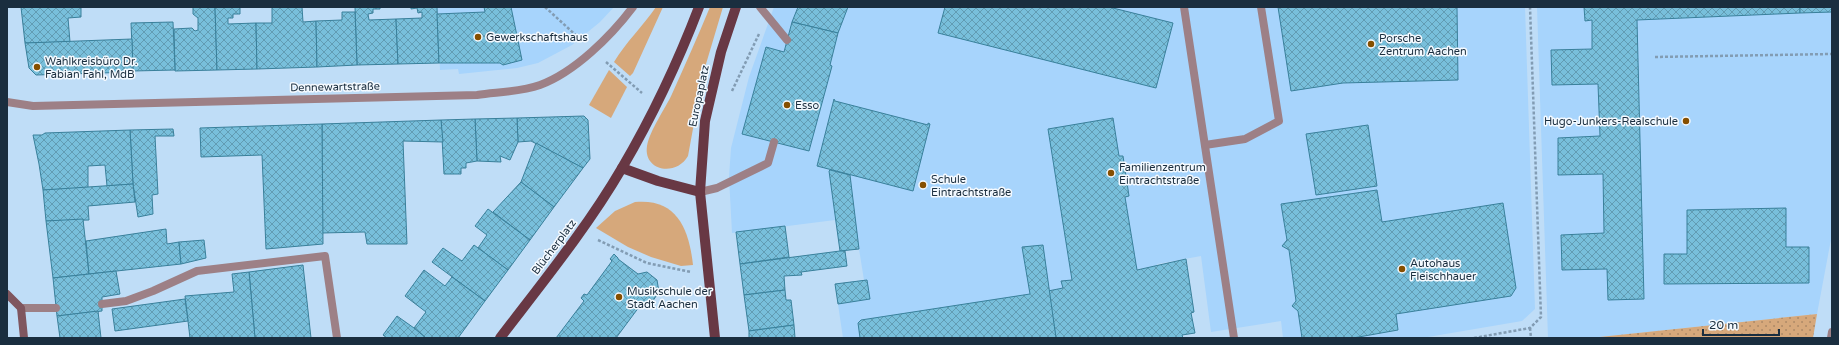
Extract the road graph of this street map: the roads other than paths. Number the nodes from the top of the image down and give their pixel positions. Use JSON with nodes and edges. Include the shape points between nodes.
{"nodes":[{"id":1,"x":633,"y":7,"type":"edge"},
{"id":2,"x":699,"y":7,"type":"edge"},
{"id":3,"x":736,"y":7,"type":"edge"},
{"id":4,"x":760,"y":7,"type":"edge"},
{"id":5,"x":1184,"y":7,"type":"edge"},
{"id":6,"x":1261,"y":7,"type":"edge"},
{"id":7,"x":788,"y":40,"type":"dead end"},
{"id":8,"x":7,"y":102,"type":"edge"},
{"id":9,"x":774,"y":142,"type":"dead end"},
{"id":10,"x":1205,"y":145,"type":"junction"},
{"id":11,"x":622,"y":168,"type":"junction"},
{"id":12,"x":700,"y":192,"type":"junction"},
{"id":13,"x":7,"y":294,"type":"edge"},
{"id":14,"x":102,"y":304,"type":"dead end"},
{"id":15,"x":20,"y":308,"type":"junction"},
{"id":16,"x":56,"y":308,"type":"dead end"},
{"id":17,"x":1832,"y":332,"type":"edge"},
{"id":18,"x":24,"y":338,"type":"edge"},
{"id":19,"x":337,"y":338,"type":"edge"},
{"id":20,"x":500,"y":338,"type":"edge"},
{"id":21,"x":715,"y":338,"type":"edge"},
{"id":22,"x":1234,"y":338,"type":"edge"},
{"id":23,"x":1831,"y":338,"type":"edge"}],
"edges":[{"from":1,"to":8,"type":"street","name":"Dennewartstraße","via":[[621,23],[574,66],[541,84],[521,90],[477,95],[33,106]]},
{"from":2,"to":11,"type":"main road","via":[[661,93]]},
{"from":3,"to":12,"type":"main road","name":"Europaplatz","via":[[721,52],[705,121]]},
{"from":4,"to":7,"type":"street"},
{"from":5,"to":10,"type":"street"},
{"from":6,"to":10,"type":"street","via":[[1279,121],[1245,139]]},
{"from":9,"to":12,"type":"street","via":[[768,163],[717,188]]},
{"from":10,"to":22,"type":"street"},
{"from":11,"to":12,"type":"main road"},
{"from":11,"to":20,"type":"main road","name":"Blücherplatz","via":[[582,230]]},
{"from":12,"to":21,"type":"main road"},
{"from":13,"to":15,"type":"main road"},
{"from":14,"to":19,"type":"street","via":[[126,301],[197,271],[325,256]]},
{"from":15,"to":16,"type":"street"},
{"from":15,"to":18,"type":"main road"},
{"from":17,"to":23,"type":"street"}]}
